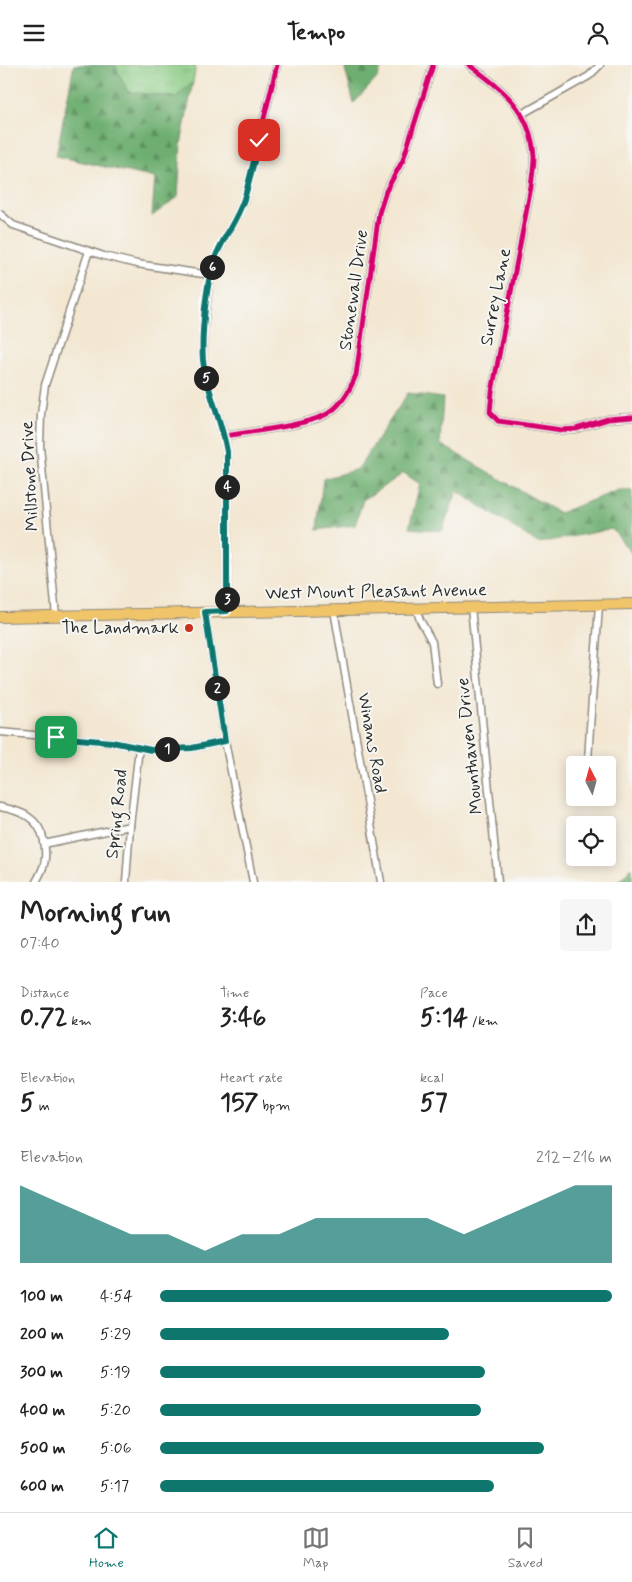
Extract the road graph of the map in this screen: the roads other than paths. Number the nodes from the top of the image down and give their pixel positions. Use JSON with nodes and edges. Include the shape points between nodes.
{"nodes":[{"id":1,"x":277,"y":65,"type":"edge"},
{"id":2,"x":433,"y":65,"type":"edge"},
{"id":3,"x":468,"y":65,"type":"edge"},
{"id":4,"x":600,"y":65,"type":"edge"},
{"id":5,"x":522,"y":114,"type":"junction"},
{"id":6,"x":0,"y":215,"type":"edge"},
{"id":7,"x":89,"y":251,"type":"junction"},
{"id":8,"x":210,"y":275,"type":"junction"},
{"id":9,"x":632,"y":417,"type":"edge"},
{"id":10,"x":225,"y":436,"type":"junction"},
{"id":11,"x":632,"y":604,"type":"edge"},
{"id":12,"x":599,"y":605,"type":"junction"},
{"id":13,"x":471,"y":607,"type":"junction"},
{"id":14,"x":416,"y":608,"type":"junction"},
{"id":15,"x":334,"y":610,"type":"junction"},
{"id":16,"x":227,"y":611,"type":"junction"},
{"id":17,"x":205,"y":612,"type":"junction"},
{"id":18,"x":56,"y":616,"type":"junction"},
{"id":19,"x":0,"y":617,"type":"edge"},
{"id":20,"x":437,"y":684,"type":"dead end"},
{"id":21,"x":0,"y":732,"type":"edge"},
{"id":22,"x":225,"y":741,"type":"junction"},
{"id":23,"x":139,"y":748,"type":"junction"},
{"id":24,"x":588,"y":756,"type":"edge"},
{"id":25,"x":0,"y":807,"type":"edge"},
{"id":26,"x":130,"y":826,"type":"junction"},
{"id":27,"x":44,"y":844,"type":"junction"},
{"id":28,"x":36,"y":882,"type":"edge"},
{"id":29,"x":126,"y":882,"type":"edge"},
{"id":30,"x":252,"y":882,"type":"edge"},
{"id":31,"x":381,"y":882,"type":"edge"},
{"id":32,"x":498,"y":882,"type":"edge"}],
"edges":[{"from":1,"to":8,"type":"street","via":[[244,201],[214,260]]},
{"from":2,"to":10,"type":"street","name":"Stonewall Drive","via":[[403,160],[386,191],[379,213],[356,375],[349,391],[328,413],[304,421]]},
{"from":3,"to":5,"type":"street","name":"Surrey Lane","via":[[497,86]]},
{"from":4,"to":5,"type":"street","via":[[589,75]]},
{"from":5,"to":9,"type":"street","name":"Surrey Lane","via":[[529,129],[534,157],[490,412],[498,421],[562,430]]},
{"from":6,"to":7,"type":"street","via":[[13,225]]},
{"from":7,"to":8,"type":"street","via":[[137,264]]},
{"from":7,"to":18,"type":"street","name":"Millstone Drive","via":[[45,385],[41,414],[40,445]]},
{"from":8,"to":10,"type":"street","via":[[203,359],[207,384]]},
{"from":10,"to":16,"type":"street"},
{"from":11,"to":12,"type":"main road","name":"West Mount Pleasant Avenue"},
{"from":12,"to":13,"type":"main road","name":"West Mount Pleasant Avenue"},
{"from":12,"to":24,"type":"street"},
{"from":13,"to":14,"type":"main road","name":"West Mount Pleasant Avenue"},
{"from":13,"to":32,"type":"street","name":"Mounthaven Drive"},
{"from":14,"to":15,"type":"main road","name":"West Mount Pleasant Avenue"},
{"from":14,"to":20,"type":"street","via":[[432,643]]},
{"from":15,"to":16,"type":"main road","name":"West Mount Pleasant Avenue"},
{"from":15,"to":31,"type":"street","name":"Winans Road"},
{"from":16,"to":17,"type":"main road","name":"West Mount Pleasant Avenue"},
{"from":17,"to":18,"type":"main road","name":"West Mount Pleasant Avenue"},
{"from":17,"to":22,"type":"street"},
{"from":18,"to":19,"type":"main road","name":"West Mount Pleasant Avenue"},
{"from":21,"to":23,"type":"street","via":[[112,742]]},
{"from":22,"to":23,"type":"street","via":[[192,748]]},
{"from":22,"to":30,"type":"street"},
{"from":23,"to":26,"type":"street","name":"Spring Road"},
{"from":25,"to":27,"type":"street","via":[[18,811],[38,825]]},
{"from":26,"to":27,"type":"street"},
{"from":26,"to":29,"type":"street","name":"Spring Road"},
{"from":27,"to":28,"type":"street","via":[[45,863]]}]}
